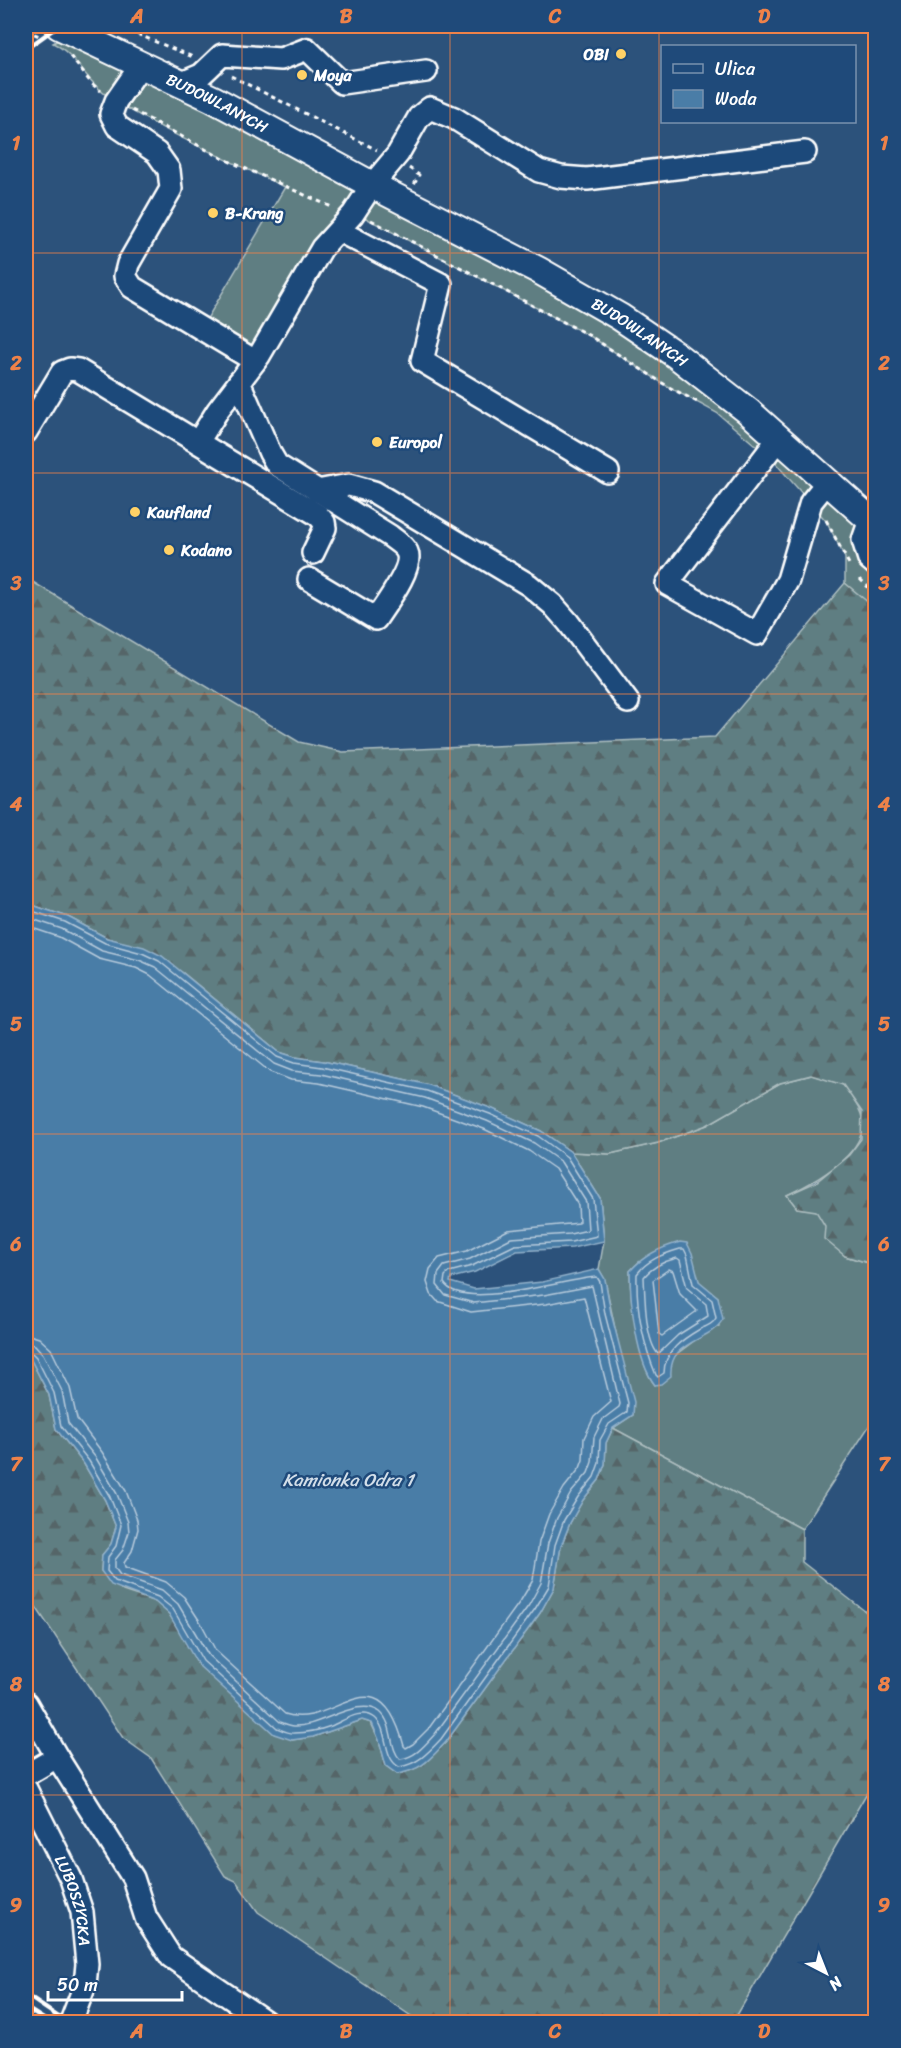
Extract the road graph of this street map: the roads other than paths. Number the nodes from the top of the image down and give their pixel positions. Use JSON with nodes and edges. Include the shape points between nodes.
{"nodes":[{"id":1,"x":59,"y":26,"type":"edge"},
{"id":2,"x":141,"y":64,"type":"junction"},
{"id":3,"x":426,"y":71,"type":"dead end"},
{"id":4,"x":182,"y":83,"type":"junction"},
{"id":5,"x":805,"y":152,"type":"dead end"},
{"id":6,"x":372,"y":185,"type":"junction"},
{"id":7,"x":339,"y":231,"type":"junction"},
{"id":8,"x":255,"y":361,"type":"junction"},
{"id":9,"x":239,"y":382,"type":"junction"},
{"id":10,"x":26,"y":432,"type":"edge"},
{"id":11,"x":779,"y":438,"type":"junction"},
{"id":12,"x":198,"y":442,"type":"junction"},
{"id":13,"x":608,"y":472,"type":"dead end"},
{"id":14,"x":828,"y":482,"type":"junction"},
{"id":15,"x":316,"y":491,"type":"junction"},
{"id":16,"x":873,"y":522,"type":"edge"},
{"id":17,"x":313,"y":553,"type":"dead end"},
{"id":18,"x":876,"y":565,"type":"edge"},
{"id":19,"x":309,"y":579,"type":"dead end"},
{"id":20,"x":628,"y":702,"type":"dead end"},
{"id":21,"x":26,"y":1703,"type":"edge"},
{"id":22,"x":57,"y":1757,"type":"junction"},
{"id":23,"x":26,"y":1775,"type":"edge"},
{"id":24,"x":26,"y":1789,"type":"edge"},
{"id":25,"x":72,"y":2019,"type":"dead end"},
{"id":26,"x":266,"y":2022,"type":"edge"}],
"edges":[{"from":1,"to":2,"type":"main road","name":"BUDOWLANYCH"},
{"from":2,"to":4,"type":"main road","name":"BUDOWLANYCH"},
{"from":2,"to":8,"type":"street","via":[[111,114],[117,126],[157,153],[169,170],[171,189],[125,276],[132,286]]},
{"from":3,"to":4,"type":"street","via":[[342,83],[307,49],[281,59],[216,61],[201,75]]},
{"from":4,"to":6,"type":"main road","name":"BUDOWLANYCH"},
{"from":5,"to":6,"type":"street","via":[[587,178],[561,177],[539,171],[454,118],[430,108],[419,117],[394,159]]},
{"from":6,"to":7,"type":"street"},
{"from":6,"to":11,"type":"main road","name":"BUDOWLANYCH","via":[[620,317],[676,355]]},
{"from":7,"to":8,"type":"street","via":[[322,248]]},
{"from":7,"to":13,"type":"street","via":[[441,284],[422,361]]},
{"from":8,"to":9,"type":"street"},
{"from":9,"to":12,"type":"street"},
{"from":9,"to":15,"type":"street","via":[[277,465]]},
{"from":10,"to":12,"type":"street","via":[[62,372],[70,369],[78,370]]},
{"from":11,"to":14,"type":"main road","name":"BUDOWLANYCH"},
{"from":11,"to":14,"type":"street","via":[[667,584],[757,634],[788,580],[811,502]]},
{"from":12,"to":17,"type":"street","via":[[318,516],[326,528]]},
{"from":14,"to":16,"type":"main road","name":"BUDOWLANYCH"},
{"from":15,"to":19,"type":"street","via":[[403,546],[408,562],[376,619]]},
{"from":15,"to":20,"type":"street","via":[[349,485],[374,492],[529,585],[568,622]]},
{"from":16,"to":18,"type":"street","via":[[863,540],[869,559]]},
{"from":21,"to":22,"type":"street"},
{"from":22,"to":23,"type":"street"},
{"from":22,"to":26,"type":"street","via":[[133,1878],[146,1918],[171,1957]]},
{"from":24,"to":25,"type":"street","name":"LUBOSZYCKA","via":[[71,1879],[82,1912],[87,1964]]}]}
